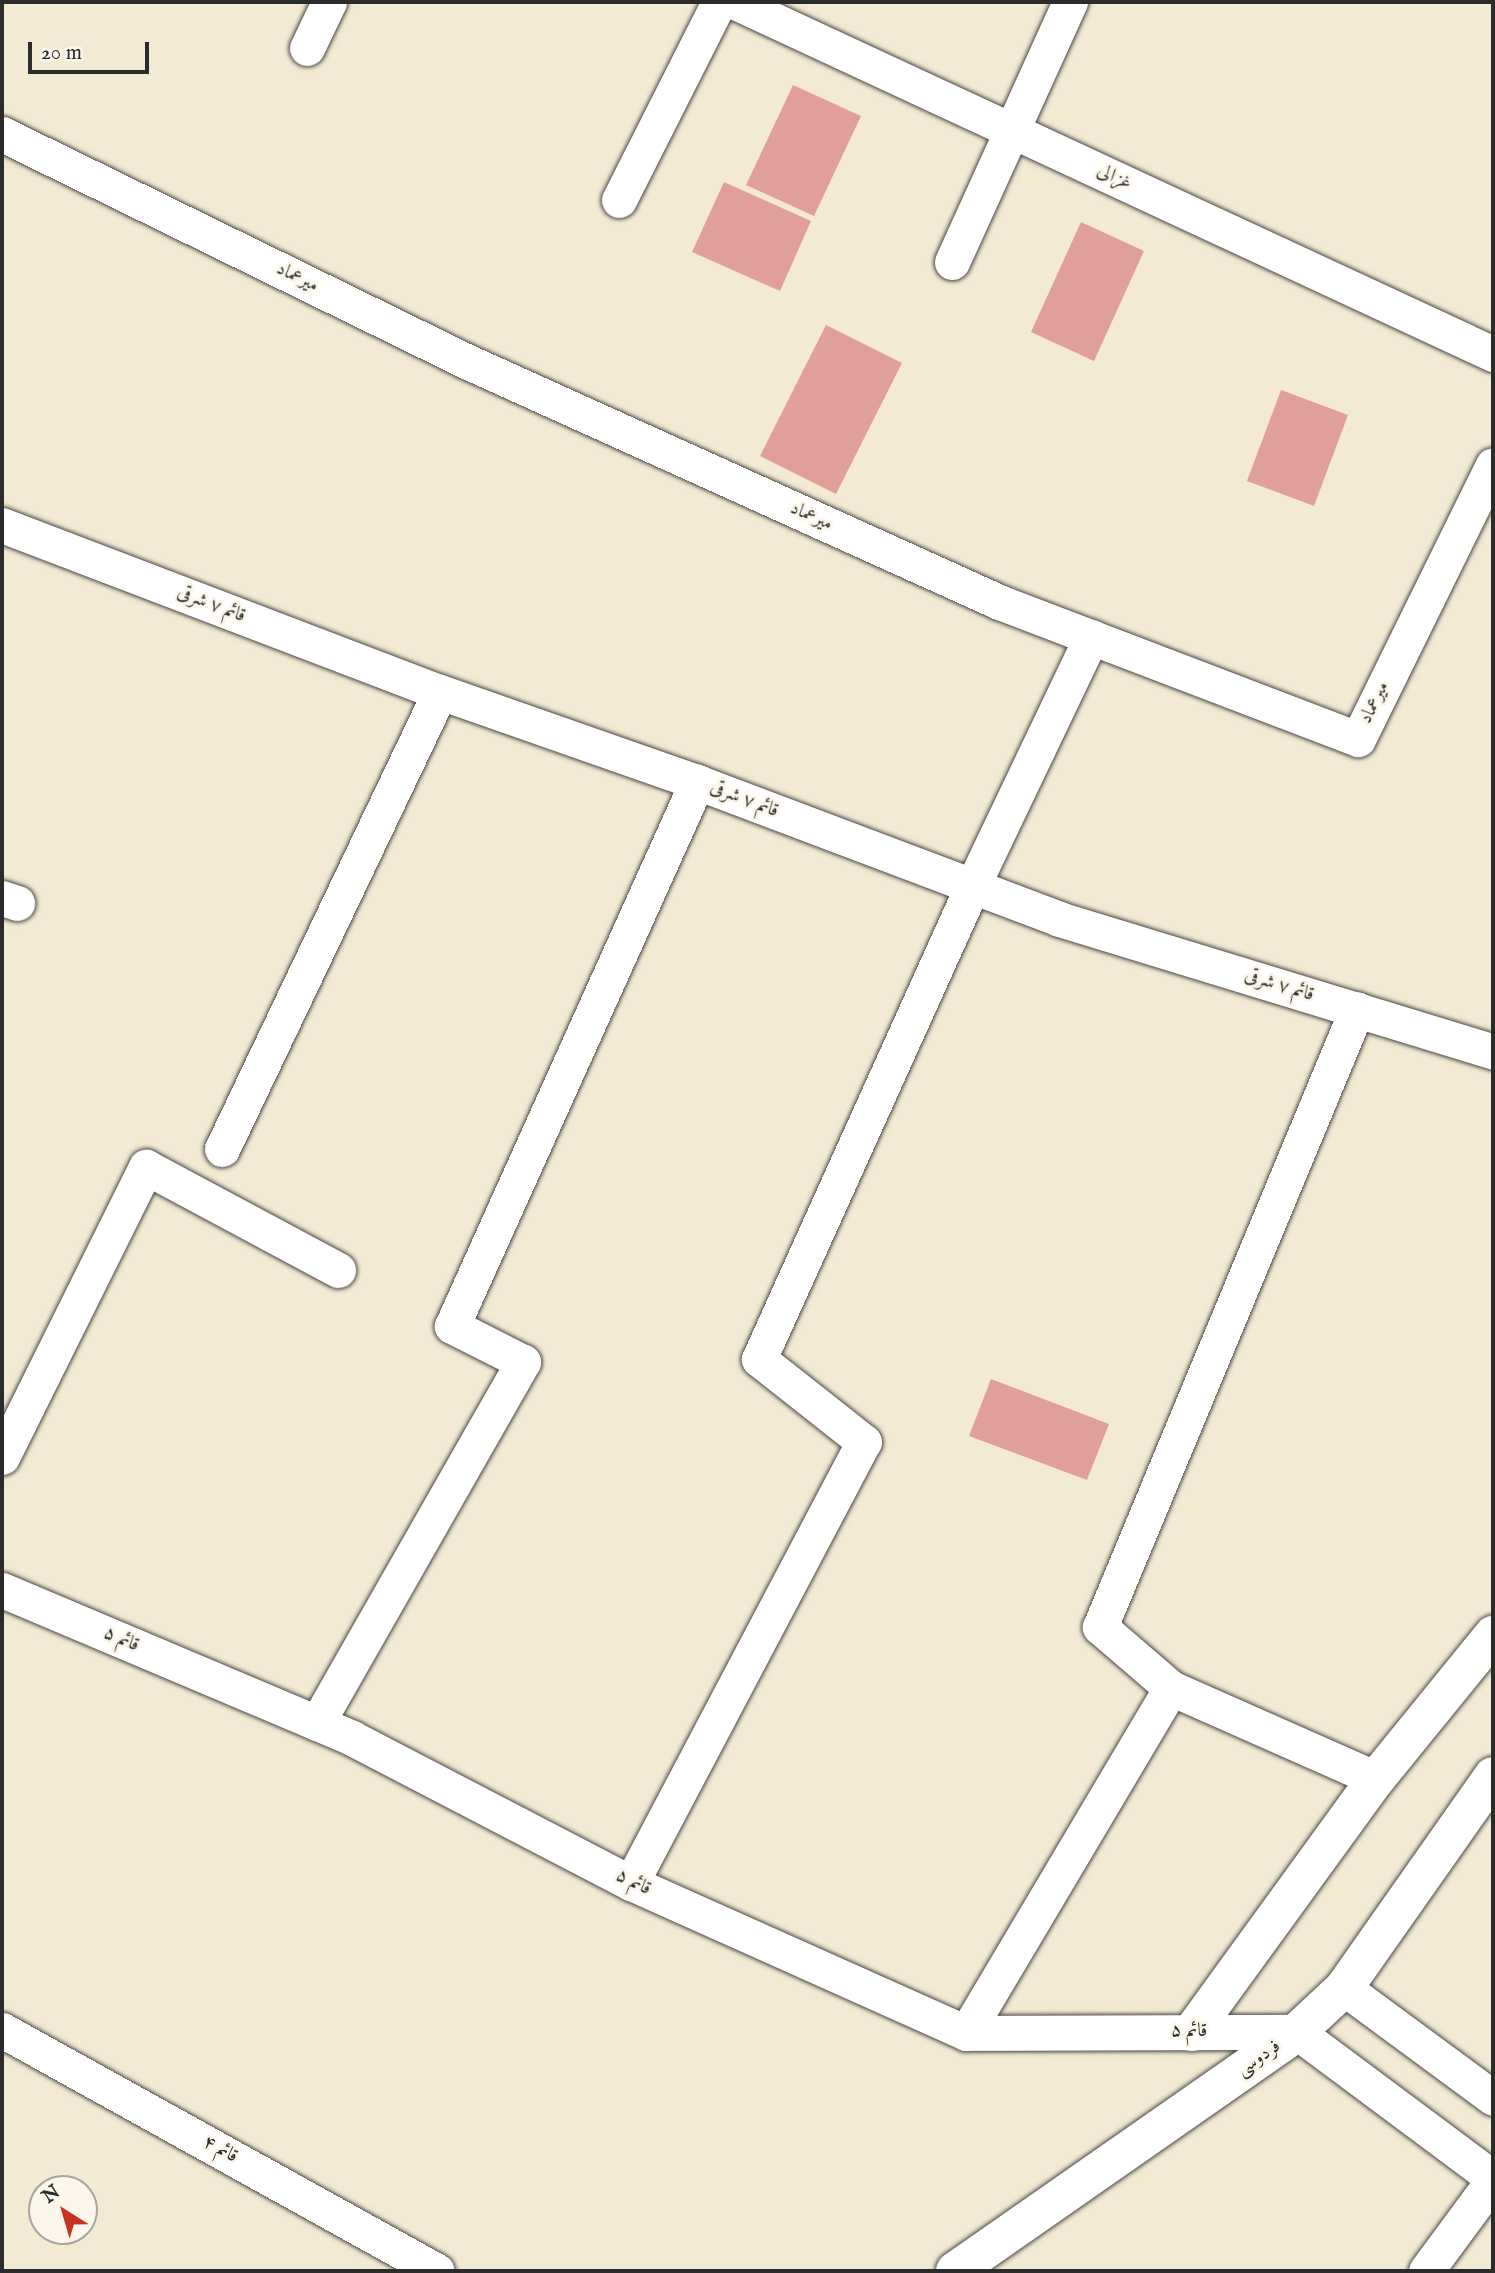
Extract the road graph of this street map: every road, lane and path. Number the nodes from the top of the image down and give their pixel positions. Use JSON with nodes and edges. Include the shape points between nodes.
{"nodes":[{"id":1,"x":329,"y":2,"type":"edge"},
{"id":2,"x":719,"y":2,"type":"edge"},
{"id":3,"x":735,"y":2,"type":"edge"},
{"id":4,"x":1070,"y":2,"type":"edge"},
{"id":5,"x":307,"y":48,"type":"dead end"},
{"id":6,"x":1010,"y":130,"type":"junction"},
{"id":7,"x":2,"y":134,"type":"edge"},
{"id":8,"x":619,"y":200,"type":"dead end"},
{"id":9,"x":952,"y":262,"type":"dead end"},
{"id":10,"x":1493,"y":354,"type":"edge"},
{"id":11,"x":1493,"y":465,"type":"edge"},
{"id":12,"x":2,"y":525,"type":"edge"},
{"id":13,"x":1091,"y":637,"type":"junction"},
{"id":14,"x":440,"y":692,"type":"junction"},
{"id":15,"x":697,"y":782,"type":"junction"},
{"id":16,"x":972,"y":887,"type":"junction"},
{"id":17,"x":1357,"y":1010,"type":"junction"},
{"id":18,"x":1493,"y":1052,"type":"edge"},
{"id":19,"x":222,"y":1149,"type":"dead end"},
{"id":20,"x":338,"y":1270,"type":"dead end"},
{"id":21,"x":2,"y":1457,"type":"edge"},
{"id":22,"x":2,"y":1590,"type":"edge"},
{"id":23,"x":1493,"y":1635,"type":"edge"},
{"id":24,"x":1171,"y":1688,"type":"junction"},
{"id":25,"x":317,"y":1723,"type":"junction"},
{"id":26,"x":1493,"y":1776,"type":"edge"},
{"id":27,"x":1376,"y":1779,"type":"junction"},
{"id":28,"x":631,"y":1883,"type":"junction"},
{"id":29,"x":1344,"y":1988,"type":"junction"},
{"id":30,"x":2,"y":2031,"type":"edge"},
{"id":31,"x":966,"y":2032,"type":"junction"},
{"id":32,"x":1192,"y":2032,"type":"junction"},
{"id":33,"x":1297,"y":2032,"type":"junction"},
{"id":34,"x":1493,"y":2098,"type":"edge"},
{"id":35,"x":1493,"y":2179,"type":"edge"},
{"id":36,"x":437,"y":2271,"type":"edge"},
{"id":37,"x":955,"y":2271,"type":"edge"},
{"id":38,"x":1426,"y":2271,"type":"edge"}],
"edges":[{"from":1,"to":5,"type":"street"},
{"from":2,"to":8,"type":"street"},
{"from":3,"to":6,"type":"street","name":"غزالی"},
{"from":4,"to":6,"type":"street"},
{"from":6,"to":9,"type":"street"},
{"from":6,"to":10,"type":"street","name":"غزالی"},
{"from":7,"to":13,"type":"street","name":"میرعماد","via":[[466,361],[999,602]]},
{"from":11,"to":13,"type":"street","name":"میرعماد","via":[[1358,739]]},
{"from":12,"to":14,"type":"street","name":"قائم ۷ شرقی"},
{"from":13,"to":16,"type":"street"},
{"from":14,"to":15,"type":"street","name":"قائم ۷ شرقی"},
{"from":14,"to":19,"type":"street"},
{"from":15,"to":16,"type":"street","name":"قائم ۷ شرقی"},
{"from":15,"to":25,"type":"street","via":[[452,1326],[523,1362]]},
{"from":16,"to":17,"type":"street","name":"قائم ۷ شرقی","via":[[1059,919]]},
{"from":16,"to":28,"type":"street","via":[[759,1359],[864,1442]]},
{"from":17,"to":18,"type":"street","name":"قائم ۷ شرقی"},
{"from":17,"to":24,"type":"street","via":[[1100,1627]]},
{"from":20,"to":21,"type":"street","via":[[146,1167]]},
{"from":22,"to":25,"type":"street","name":"قائم ۵"},
{"from":23,"to":27,"type":"main road"},
{"from":24,"to":27,"type":"street"},
{"from":24,"to":31,"type":"street"},
{"from":25,"to":28,"type":"street","name":"قائم ۵"},
{"from":26,"to":29,"type":"main road","name":"فردوسی"},
{"from":27,"to":32,"type":"main road"},
{"from":28,"to":31,"type":"street","name":"قائم ۵"},
{"from":29,"to":33,"type":"main road","name":"فردوسی"},
{"from":29,"to":34,"type":"street"},
{"from":30,"to":36,"type":"street","name":"قائم ۴"},
{"from":31,"to":32,"type":"street","name":"قائم ۵"},
{"from":32,"to":33,"type":"street","name":"قائم ۵"},
{"from":33,"to":35,"type":"street"},
{"from":33,"to":37,"type":"main road","name":"فردوسی"},
{"from":35,"to":38,"type":"street"}]}
